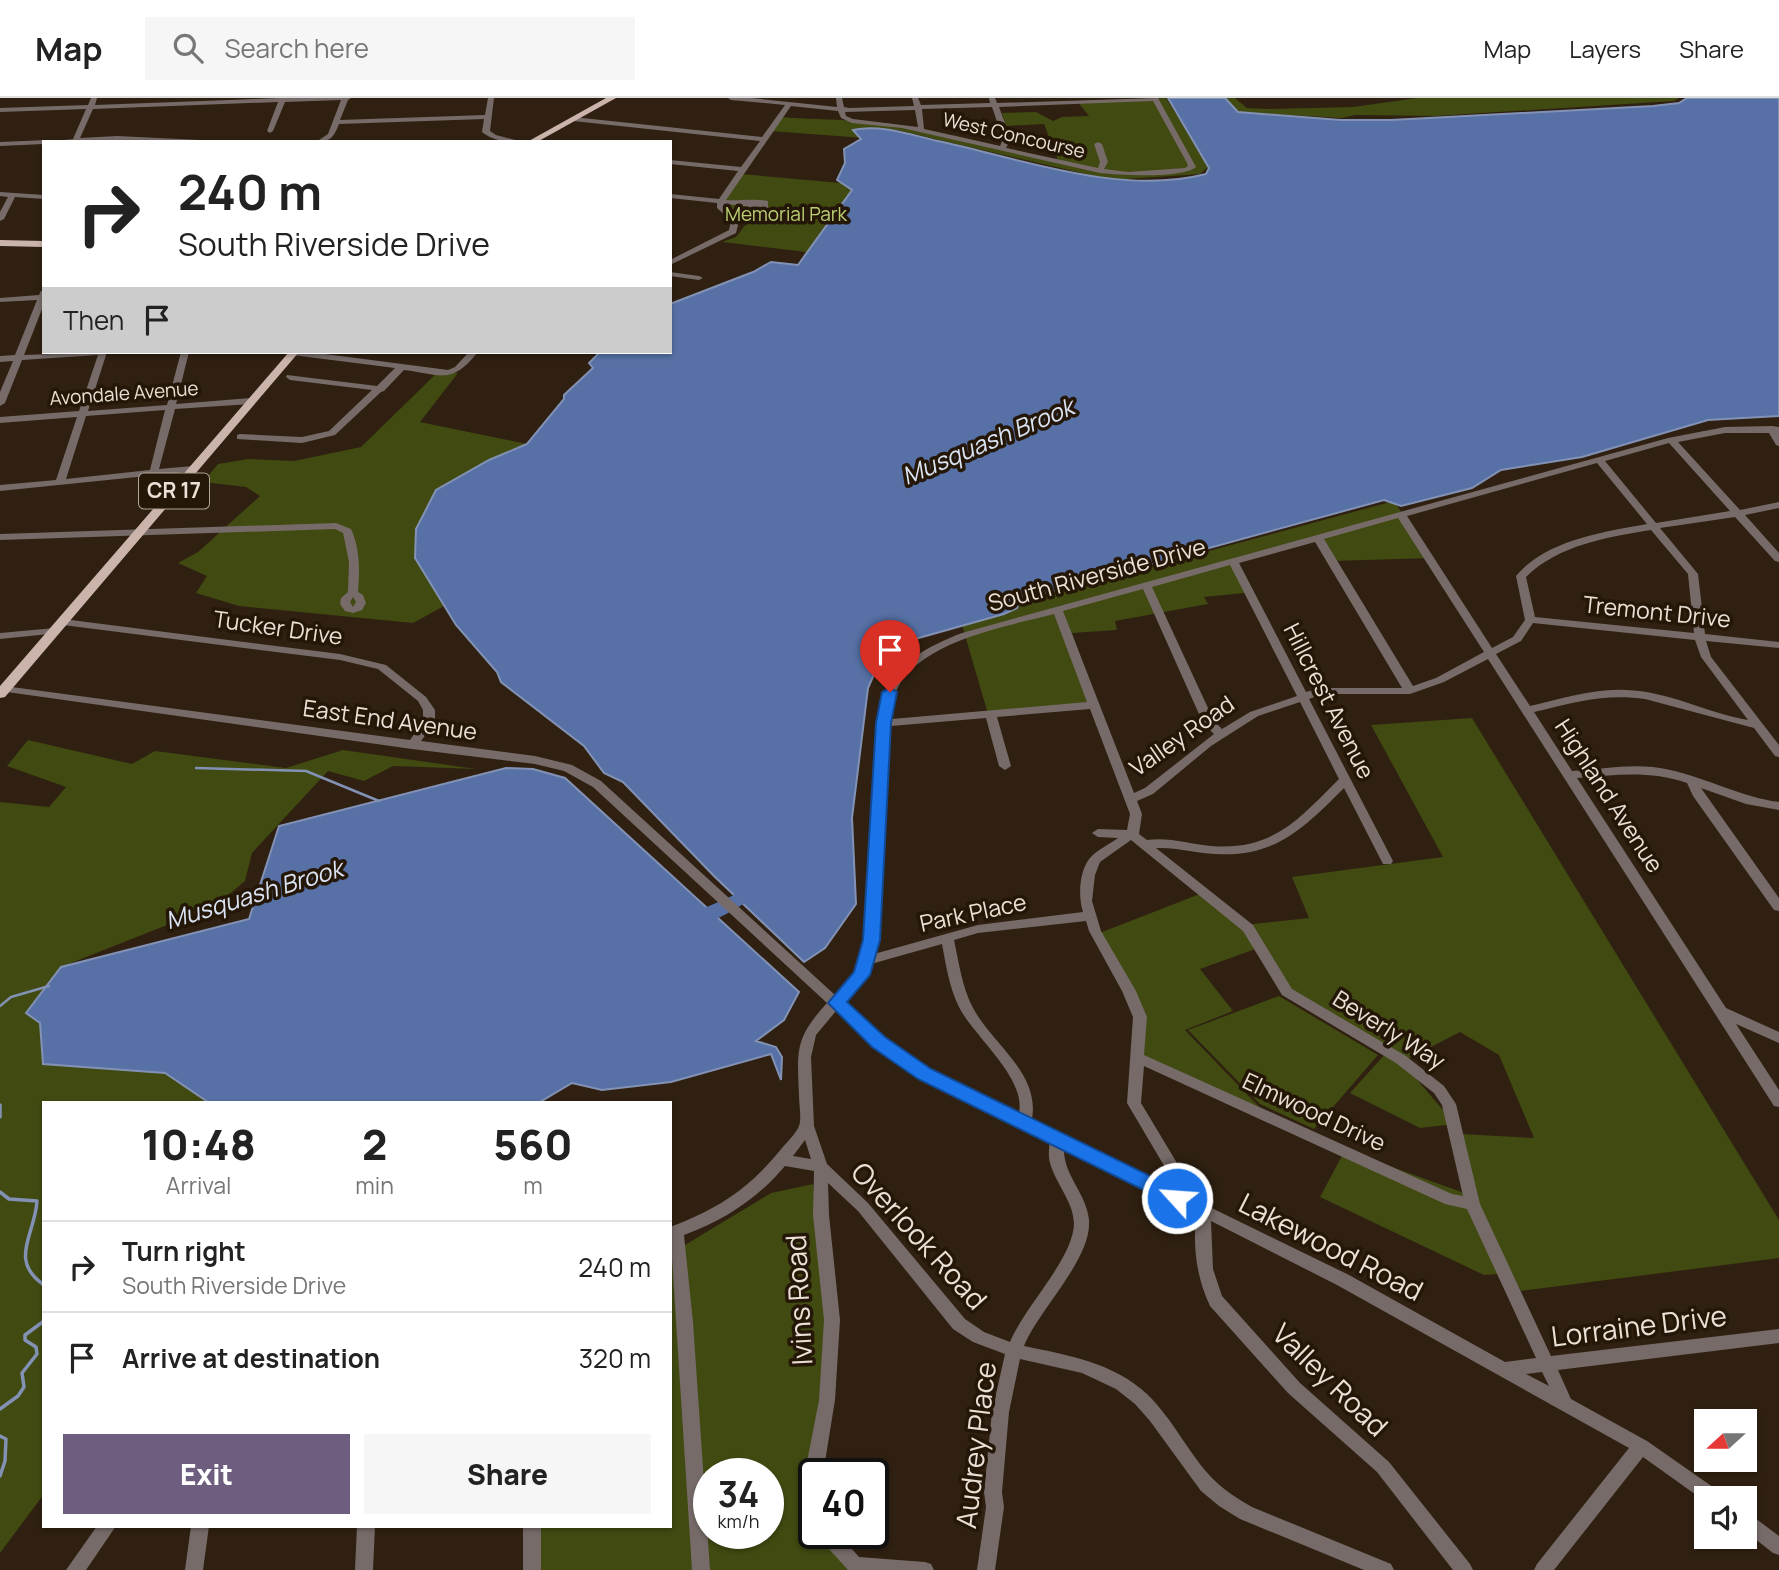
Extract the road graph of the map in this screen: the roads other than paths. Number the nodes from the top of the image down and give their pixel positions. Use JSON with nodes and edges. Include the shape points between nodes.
{"nodes":[{"id":1,"x":94,"y":98,"type":"edge"},
{"id":2,"x":346,"y":98,"type":"edge"},
{"id":3,"x":491,"y":98,"type":"edge"},
{"id":4,"x":612,"y":98,"type":"edge"},
{"id":5,"x":731,"y":98,"type":"edge"},
{"id":6,"x":839,"y":98,"type":"edge"},
{"id":7,"x":915,"y":98,"type":"edge"},
{"id":8,"x":283,"y":99,"type":"edge"},
{"id":9,"x":1155,"y":99,"type":"edge"},
{"id":10,"x":221,"y":100,"type":"edge"},
{"id":11,"x":1074,"y":100,"type":"edge"},
{"id":12,"x":170,"y":101,"type":"edge"},
{"id":13,"x":993,"y":101,"type":"edge"},
{"id":14,"x":789,"y":104,"type":"junction"},
{"id":15,"x":90,"y":107,"type":"junction"},
{"id":16,"x":918,"y":108,"type":"junction"},
{"id":17,"x":0,"y":110,"type":"edge"},
{"id":18,"x":846,"y":110,"type":"junction"},
{"id":19,"x":488,"y":117,"type":"junction"},
{"id":20,"x":573,"y":119,"type":"junction"},
{"id":21,"x":337,"y":122,"type":"junction"},
{"id":22,"x":921,"y":130,"type":"junction"},
{"id":23,"x":270,"y":131,"type":"dead end"},
{"id":24,"x":764,"y":139,"type":"junction"},
{"id":25,"x":75,"y":140,"type":"edge"},
{"id":26,"x":89,"y":140,"type":"edge"},
{"id":27,"x":139,"y":140,"type":"edge"},
{"id":28,"x":322,"y":140,"type":"edge"},
{"id":29,"x":511,"y":140,"type":"edge"},
{"id":30,"x":535,"y":140,"type":"edge"},
{"id":31,"x":42,"y":142,"type":"edge"},
{"id":32,"x":0,"y":144,"type":"edge"},
{"id":33,"x":1098,"y":144,"type":"dead end"},
{"id":34,"x":1002,"y":149,"type":"junction"},
{"id":35,"x":672,"y":162,"type":"edge"},
{"id":36,"x":743,"y":169,"type":"junction"},
{"id":37,"x":1100,"y":171,"type":"junction"},
{"id":38,"x":0,"y":194,"type":"edge"},
{"id":39,"x":13,"y":195,"type":"junction"},
{"id":40,"x":672,"y":196,"type":"edge"},
{"id":41,"x":42,"y":197,"type":"edge"},
{"id":42,"x":722,"y":202,"type":"junction"},
{"id":43,"x":747,"y":204,"type":"dead end"},
{"id":44,"x":0,"y":219,"type":"edge"},
{"id":45,"x":0,"y":243,"type":"edge"},
{"id":46,"x":42,"y":244,"type":"edge"},
{"id":47,"x":672,"y":262,"type":"edge"},
{"id":48,"x":672,"y":274,"type":"edge"},
{"id":49,"x":699,"y":278,"type":"dead end"},
{"id":50,"x":42,"y":296,"type":"edge"},
{"id":51,"x":42,"y":298,"type":"edge"},
{"id":52,"x":0,"y":300,"type":"edge"},
{"id":53,"x":74,"y":354,"type":"edge"},
{"id":54,"x":101,"y":354,"type":"edge"},
{"id":55,"x":184,"y":354,"type":"edge"},
{"id":56,"x":291,"y":354,"type":"edge"},
{"id":57,"x":308,"y":354,"type":"edge"},
{"id":58,"x":472,"y":354,"type":"edge"},
{"id":59,"x":18,"y":358,"type":"junction"},
{"id":60,"x":0,"y":359,"type":"edge"},
{"id":61,"x":402,"y":367,"type":"junction"},
{"id":62,"x":449,"y":373,"type":"joint"},
{"id":63,"x":290,"y":377,"type":"dead end"},
{"id":64,"x":381,"y":389,"type":"junction"},
{"id":65,"x":251,"y":401,"type":"junction"},
{"id":66,"x":0,"y":403,"type":"edge"},
{"id":67,"x":171,"y":407,"type":"junction"},
{"id":68,"x":83,"y":414,"type":"junction"},
{"id":69,"x":0,"y":421,"type":"edge"},
{"id":70,"x":1775,"y":430,"type":"edge"},
{"id":71,"x":239,"y":436,"type":"dead end"},
{"id":72,"x":1671,"y":440,"type":"junction"},
{"id":73,"x":1779,"y":443,"type":"edge"},
{"id":74,"x":1599,"y":460,"type":"junction"},
{"id":75,"x":193,"y":468,"type":"junction"},
{"id":76,"x":154,"y":472,"type":"junction"},
{"id":77,"x":61,"y":482,"type":"junction"},
{"id":78,"x":0,"y":488,"type":"edge"},
{"id":79,"x":1779,"y":505,"type":"edge"},
{"id":80,"x":1738,"y":513,"type":"junction"},
{"id":81,"x":1401,"y":515,"type":"junction"},
{"id":82,"x":1655,"y":526,"type":"junction"},
{"id":83,"x":139,"y":531,"type":"junction"},
{"id":84,"x":0,"y":537,"type":"edge"},
{"id":85,"x":1318,"y":538,"type":"junction"},
{"id":86,"x":1779,"y":559,"type":"edge"},
{"id":87,"x":1233,"y":561,"type":"junction"},
{"id":88,"x":1146,"y":585,"type":"junction"},
{"id":89,"x":353,"y":593,"type":"dead end"},
{"id":90,"x":1057,"y":609,"type":"junction"},
{"id":91,"x":1530,"y":620,"type":"junction"},
{"id":92,"x":59,"y":626,"type":"junction"},
{"id":93,"x":0,"y":636,"type":"edge"},
{"id":94,"x":1700,"y":638,"type":"junction"},
{"id":95,"x":1779,"y":645,"type":"edge"},
{"id":96,"x":1491,"y":653,"type":"junction"},
{"id":97,"x":2,"y":691,"type":"edge"},
{"id":98,"x":1410,"y":691,"type":"junction"},
{"id":99,"x":1303,"y":696,"type":"junction"},
{"id":100,"x":1093,"y":705,"type":"junction"},
{"id":101,"x":1527,"y":710,"type":"junction"},
{"id":102,"x":991,"y":715,"type":"junction"},
{"id":103,"x":884,"y":723,"type":"junction"},
{"id":104,"x":1756,"y":725,"type":"junction"},
{"id":105,"x":1221,"y":734,"type":"junction"},
{"id":106,"x":412,"y":745,"type":"junction"},
{"id":107,"x":1779,"y":753,"type":"edge"},
{"id":108,"x":1005,"y":766,"type":"dead end"},
{"id":109,"x":1570,"y":775,"type":"junction"},
{"id":110,"x":1346,"y":779,"type":"junction"},
{"id":111,"x":1692,"y":781,"type":"junction"},
{"id":112,"x":1131,"y":799,"type":"junction"},
{"id":113,"x":1779,"y":806,"type":"edge"},
{"id":114,"x":1098,"y":833,"type":"dead end"},
{"id":115,"x":1131,"y":835,"type":"junction"},
{"id":116,"x":1143,"y":845,"type":"junction"},
{"id":117,"x":1387,"y":861,"type":"dead end"},
{"id":118,"x":721,"y":899,"type":"joint"},
{"id":119,"x":1779,"y":907,"type":"edge"},
{"id":120,"x":1089,"y":916,"type":"junction"},
{"id":121,"x":947,"y":937,"type":"junction"},
{"id":122,"x":868,"y":960,"type":"junction"},
{"id":123,"x":836,"y":1003,"type":"junction"},
{"id":124,"x":1722,"y":1012,"type":"junction"},
{"id":125,"x":1779,"y":1038,"type":"edge"},
{"id":126,"x":1138,"y":1058,"type":"junction"},
{"id":127,"x":1779,"y":1102,"type":"edge"},
{"id":128,"x":1024,"y":1124,"type":"junction"},
{"id":129,"x":807,"y":1126,"type":"junction"},
{"id":130,"x":1057,"y":1139,"type":"junction"},
{"id":131,"x":783,"y":1160,"type":"junction"},
{"id":132,"x":821,"y":1167,"type":"junction"},
{"id":133,"x":1177,"y":1198,"type":"junction"},
{"id":134,"x":1472,"y":1204,"type":"junction"},
{"id":135,"x":1204,"y":1212,"type":"junction"},
{"id":136,"x":673,"y":1232,"type":"edge"},
{"id":137,"x":1779,"y":1336,"type":"edge"},
{"id":138,"x":1014,"y":1350,"type":"junction"},
{"id":139,"x":1549,"y":1364,"type":"junction"},
{"id":140,"x":1506,"y":1370,"type":"junction"},
{"id":141,"x":1566,"y":1403,"type":"junction"},
{"id":142,"x":1642,"y":1446,"type":"junction"},
{"id":143,"x":817,"y":1458,"type":"edge"},
{"id":144,"x":1697,"y":1486,"type":"edge"},
{"id":145,"x":106,"y":1528,"type":"edge"},
{"id":146,"x":201,"y":1528,"type":"edge"},
{"id":147,"x":366,"y":1528,"type":"edge"},
{"id":148,"x":532,"y":1528,"type":"edge"},
{"id":149,"x":1757,"y":1530,"type":"edge"},
{"id":150,"x":1779,"y":1547,"type":"edge"},
{"id":151,"x":841,"y":1549,"type":"edge"},
{"id":152,"x":1356,"y":1564,"type":"edge"},
{"id":153,"x":859,"y":1568,"type":"edge"},
{"id":154,"x":75,"y":1570,"type":"edge"},
{"id":155,"x":194,"y":1570,"type":"edge"},
{"id":156,"x":364,"y":1570,"type":"edge"},
{"id":157,"x":532,"y":1570,"type":"edge"},
{"id":158,"x":701,"y":1570,"type":"edge"},
{"id":159,"x":925,"y":1570,"type":"edge"},
{"id":160,"x":986,"y":1570,"type":"edge"},
{"id":161,"x":1385,"y":1570,"type":"edge"},
{"id":162,"x":1464,"y":1570,"type":"edge"},
{"id":163,"x":1543,"y":1570,"type":"edge"}],
"edges":[{"from":1,"to":15,"type":"street"},
{"from":2,"to":8,"type":"street"},
{"from":2,"to":21,"type":"street"},
{"from":3,"to":19,"type":"street"},
{"from":4,"to":20,"type":"main road"},
{"from":5,"to":14,"type":"street"},
{"from":6,"to":18,"type":"street"},
{"from":7,"to":16,"type":"street"},
{"from":8,"to":10,"type":"street"},
{"from":8,"to":23,"type":"street"},
{"from":9,"to":11,"type":"street"},
{"from":9,"to":37,"type":"street","name":"West Concourse","via":[[1192,163],[1187,170]]},
{"from":10,"to":12,"type":"street"},
{"from":11,"to":13,"type":"street"},
{"from":12,"to":15,"type":"street"},
{"from":13,"to":16,"type":"street"},
{"from":13,"to":34,"type":"street","via":[[1007,139]]},
{"from":14,"to":18,"type":"street"},
{"from":14,"to":24,"type":"street"},
{"from":15,"to":17,"type":"street"},
{"from":15,"to":25,"type":"street"},
{"from":16,"to":18,"type":"street"},
{"from":16,"to":22,"type":"street"},
{"from":18,"to":22,"type":"street","name":"West Concourse","via":[[843,117],[849,121]]},
{"from":19,"to":21,"type":"street"},
{"from":19,"to":29,"type":"street","via":[[489,135]]},
{"from":20,"to":24,"type":"street"},
{"from":20,"to":30,"type":"main road"},
{"from":21,"to":28,"type":"street","via":[[331,135]]},
{"from":22,"to":34,"type":"street","name":"West Concourse"},
{"from":24,"to":36,"type":"street"},
{"from":26,"to":27,"type":"street"},
{"from":31,"to":32,"type":"street"},
{"from":33,"to":37,"type":"street","via":[[1104,162]]},
{"from":34,"to":37,"type":"street","name":"West Concourse"},
{"from":35,"to":36,"type":"street"},
{"from":36,"to":42,"type":"street"},
{"from":38,"to":39,"type":"street"},
{"from":39,"to":41,"type":"street"},
{"from":39,"to":44,"type":"street"},
{"from":40,"to":42,"type":"street"},
{"from":42,"to":43,"type":"street"},
{"from":42,"to":47,"type":"street","via":[[723,210],[735,221],[733,231]]},
{"from":45,"to":46,"type":"main road"},
{"from":48,"to":49,"type":"street"},
{"from":50,"to":52,"type":"street"},
{"from":51,"to":59,"type":"street"},
{"from":53,"to":59,"type":"street"},
{"from":54,"to":68,"type":"street"},
{"from":55,"to":67,"type":"street"},
{"from":56,"to":65,"type":"main road","number":"CR 17"},
{"from":57,"to":61,"type":"street"},
{"from":58,"to":62,"type":"street"},
{"from":59,"to":60,"type":"street"},
{"from":59,"to":66,"type":"street"},
{"from":61,"to":62,"type":"street"},
{"from":61,"to":64,"type":"street"},
{"from":63,"to":64,"type":"street"},
{"from":64,"to":71,"type":"street","via":[[332,433],[282,442]]},
{"from":65,"to":67,"type":"street","name":"Avondale Avenue"},
{"from":65,"to":75,"type":"main road","number":"CR 17"},
{"from":67,"to":68,"type":"street","name":"Avondale Avenue"},
{"from":67,"to":76,"type":"street"},
{"from":68,"to":69,"type":"street","name":"Avondale Avenue"},
{"from":68,"to":77,"type":"street"},
{"from":70,"to":72,"type":"street","name":"South Riverside Drive","via":[[1725,430]]},
{"from":70,"to":73,"type":"street"},
{"from":72,"to":74,"type":"street","name":"South Riverside Drive"},
{"from":72,"to":80,"type":"street"},
{"from":74,"to":81,"type":"street","name":"South Riverside Drive"},
{"from":74,"to":82,"type":"street"},
{"from":75,"to":76,"type":"street"},
{"from":75,"to":83,"type":"main road","number":"CR 17"},
{"from":76,"to":77,"type":"street"},
{"from":77,"to":78,"type":"street"},
{"from":79,"to":80,"type":"street"},
{"from":80,"to":82,"type":"street"},
{"from":80,"to":86,"type":"street"},
{"from":81,"to":85,"type":"street","name":"South Riverside Drive"},
{"from":81,"to":96,"type":"street","name":"Highland Avenue"},
{"from":82,"to":91,"type":"street","via":[[1575,545],[1532,563],[1520,580]]},
{"from":82,"to":94,"type":"street","via":[[1693,574]]},
{"from":83,"to":84,"type":"street","number":"CR 17"},
{"from":83,"to":89,"type":"street","via":[[336,526],[347,531],[356,555]]},
{"from":83,"to":92,"type":"main road","number":"CR 17"},
{"from":85,"to":87,"type":"street","name":"South Riverside Drive"},
{"from":85,"to":98,"type":"street"},
{"from":87,"to":88,"type":"street","name":"South Riverside Drive"},
{"from":87,"to":99,"type":"street","name":"Hillcrest Avenue"},
{"from":88,"to":90,"type":"street","name":"South Riverside Drive"},
{"from":88,"to":105,"type":"street","via":[[1209,723]]},
{"from":90,"to":100,"type":"street"},
{"from":90,"to":103,"type":"street","name":"South Riverside Drive","via":[[966,635],[927,652],[894,684]]},
{"from":91,"to":94,"type":"street","name":"Tremont Drive"},
{"from":91,"to":96,"type":"street","name":"Valley Road","via":[[1520,636]]},
{"from":92,"to":93,"type":"street"},
{"from":92,"to":97,"type":"main road","number":"CR 17"},
{"from":92,"to":106,"type":"street","name":"Tucker Drive","via":[[340,657],[382,667],[429,710],[428,725]]},
{"from":94,"to":95,"type":"street","name":"Tremont Drive"},
{"from":94,"to":104,"type":"street","via":[[1710,665]]},
{"from":96,"to":98,"type":"street","name":"Valley Road"},
{"from":96,"to":101,"type":"street","name":"Highland Avenue"},
{"from":97,"to":106,"type":"street","name":"East End Avenue","number":"CR 17"},
{"from":98,"to":99,"type":"street","name":"Valley Road","via":[[1328,690]]},
{"from":99,"to":105,"type":"street","name":"Valley Road","via":[[1254,714]]},
{"from":99,"to":110,"type":"street","name":"Hillcrest Avenue"},
{"from":100,"to":102,"type":"street"},
{"from":100,"to":112,"type":"street"},
{"from":101,"to":104,"type":"street","via":[[1622,693]]},
{"from":101,"to":109,"type":"street","name":"Highland Avenue"},
{"from":102,"to":103,"type":"street"},
{"from":102,"to":108,"type":"street"},
{"from":103,"to":122,"type":"street","name":"South Riverside Drive"},
{"from":104,"to":107,"type":"street"},
{"from":105,"to":112,"type":"street","name":"Valley Road"},
{"from":106,"to":118,"type":"street","name":"East End Avenue","number":"CR 17","via":[[535,760],[578,772],[597,784]]},
{"from":109,"to":111,"type":"street","via":[[1648,770]]},
{"from":109,"to":124,"type":"street","name":"Highland Avenue"},
{"from":110,"to":116,"type":"street","via":[[1285,837],[1263,847],[1226,851],[1163,842]]},
{"from":110,"to":117,"type":"street","name":"Hillcrest Avenue"},
{"from":111,"to":113,"type":"street"},
{"from":111,"to":119,"type":"street"},
{"from":112,"to":115,"type":"street","name":"Valley Road","via":[[1136,814]]},
{"from":114,"to":115,"type":"street"},
{"from":115,"to":116,"type":"street","name":"Beverly Way"},
{"from":115,"to":120,"type":"street","via":[[1103,852],[1090,867]]},
{"from":116,"to":134,"type":"street","name":"Beverly Way","via":[[1248,928],[1287,992],[1419,1071],[1443,1092],[1450,1104]]},
{"from":118,"to":123,"type":"street","name":"Lakewood Road","number":"CR 17"},
{"from":120,"to":121,"type":"street","name":"Park Place","via":[[1001,925]]},
{"from":120,"to":126,"type":"street","via":[[1140,1017]]},
{"from":121,"to":122,"type":"street","name":"Park Place"},
{"from":121,"to":128,"type":"street","via":[[966,1009],[1009,1064],[1027,1101]]},
{"from":122,"to":123,"type":"street","name":"South Riverside Drive","via":[[862,975]]},
{"from":123,"to":128,"type":"street","name":"Lakewood Road","via":[[907,1064]]},
{"from":123,"to":129,"type":"street","name":"South Riverside Drive","via":[[805,1044]]},
{"from":124,"to":125,"type":"street"},
{"from":124,"to":127,"type":"street","name":"Highland Avenue"},
{"from":126,"to":133,"type":"street","via":[[1134,1103],[1173,1168]]},
{"from":126,"to":134,"type":"street","name":"Elmwood Drive","via":[[1450,1200]]},
{"from":128,"to":130,"type":"street","name":"Lakewood Road"},
{"from":129,"to":131,"type":"street"},
{"from":129,"to":132,"type":"street","name":"Ivins Road"},
{"from":130,"to":133,"type":"street","name":"Lakewood Road"},
{"from":130,"to":138,"type":"street","name":"Audrey Place","via":[[1057,1160],[1078,1205],[1081,1230]]},
{"from":131,"to":132,"type":"street","name":"Overlook Road"},
{"from":131,"to":136,"type":"street","via":[[756,1190],[732,1207]]},
{"from":132,"to":138,"type":"street","name":"Overlook Road","via":[[863,1207],[959,1324],[988,1344]]},
{"from":132,"to":143,"type":"street","name":"Ivins Road","via":[[832,1349]]},
{"from":133,"to":135,"type":"street","name":"Lakewood Road"},
{"from":134,"to":139,"type":"street","name":"Beverly Way"},
{"from":135,"to":140,"type":"street","name":"Lakewood Road","via":[[1343,1280]]},
{"from":135,"to":162,"type":"street","name":"Valley Road","via":[[1209,1287],[1216,1301],[1294,1388],[1383,1467]]},
{"from":136,"to":158,"type":"street","via":[[685,1322]]},
{"from":137,"to":139,"type":"street","name":"Lorraine Drive"},
{"from":138,"to":152,"type":"street","name":"Overlook Road","via":[[1079,1365],[1119,1382],[1144,1399],[1195,1473],[1227,1502]]},
{"from":138,"to":160,"type":"street","name":"Audrey Place","via":[[1006,1369]]},
{"from":139,"to":140,"type":"street","name":"Lorraine Drive"},
{"from":139,"to":141,"type":"street","name":"Beverly Way"},
{"from":140,"to":141,"type":"street","name":"Lakewood Road"},
{"from":141,"to":142,"type":"street","name":"Lakewood Road"},
{"from":142,"to":144,"type":"street","name":"Lakewood Road"},
{"from":142,"to":163,"type":"street"},
{"from":145,"to":154,"type":"street"},
{"from":146,"to":155,"type":"street"},
{"from":147,"to":156,"type":"street"},
{"from":148,"to":157,"type":"street"},
{"from":149,"to":150,"type":"street"},
{"from":151,"to":153,"type":"street"},
{"from":152,"to":161,"type":"street","name":"Overlook Road"},
{"from":153,"to":159,"type":"street"}]}
